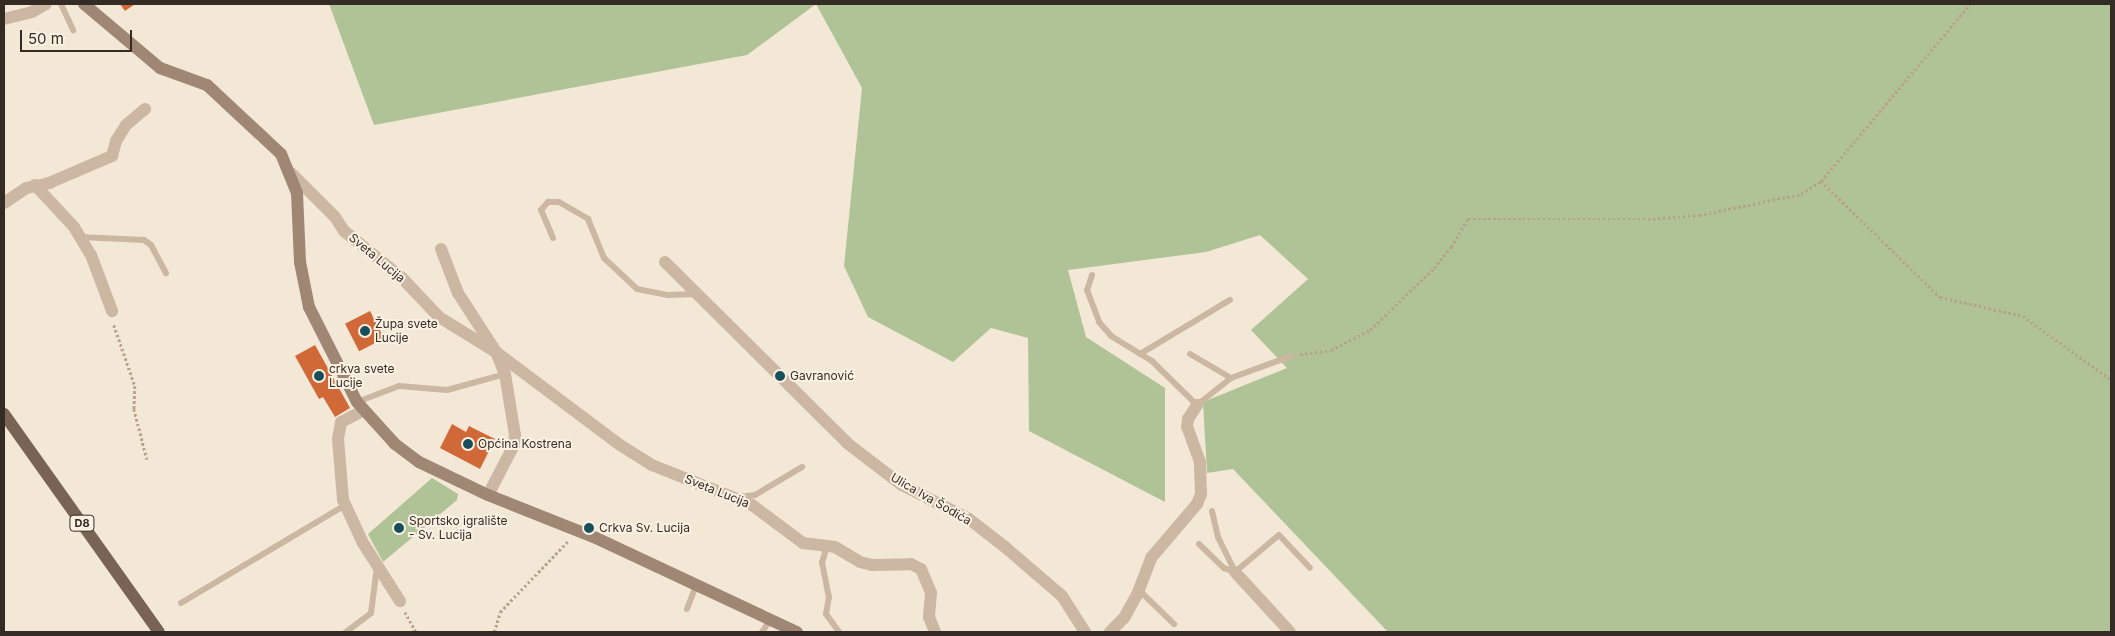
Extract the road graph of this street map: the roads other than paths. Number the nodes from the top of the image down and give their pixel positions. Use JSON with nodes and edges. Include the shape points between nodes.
{"nodes":[{"id":1,"x":46,"y":4,"type":"edge"},
{"id":2,"x":61,"y":4,"type":"edge"},
{"id":3,"x":84,"y":4,"type":"edge"},
{"id":4,"x":4,"y":19,"type":"edge"},
{"id":5,"x":73,"y":30,"type":"dead end"},
{"id":6,"x":145,"y":109,"type":"dead end"},
{"id":7,"x":291,"y":173,"type":"junction"},
{"id":8,"x":35,"y":185,"type":"junction"},
{"id":9,"x":4,"y":203,"type":"edge"},
{"id":10,"x":80,"y":237,"type":"junction"},
{"id":11,"x":553,"y":238,"type":"dead end"},
{"id":12,"x":441,"y":249,"type":"dead end"},
{"id":13,"x":665,"y":262,"type":"dead end"},
{"id":14,"x":166,"y":272,"type":"dead end"},
{"id":15,"x":1092,"y":275,"type":"dead end"},
{"id":16,"x":695,"y":294,"type":"junction"},
{"id":17,"x":1230,"y":300,"type":"dead end"},
{"id":18,"x":112,"y":311,"type":"road end"},
{"id":19,"x":496,"y":352,"type":"junction"},
{"id":20,"x":1140,"y":354,"type":"junction"},
{"id":21,"x":1190,"y":354,"type":"dead end"},
{"id":22,"x":1291,"y":356,"type":"road end"},
{"id":23,"x":505,"y":374,"type":"junction"},
{"id":24,"x":1231,"y":378,"type":"junction"},
{"id":25,"x":1196,"y":405,"type":"junction"},
{"id":26,"x":360,"y":406,"type":"junction"},
{"id":27,"x":4,"y":414,"type":"edge"},
{"id":28,"x":802,"y":467,"type":"dead end"},
{"id":29,"x":488,"y":495,"type":"junction"},
{"id":30,"x":738,"y":497,"type":"junction"},
{"id":31,"x":344,"y":506,"type":"junction"},
{"id":32,"x":1212,"y":511,"type":"dead end"},
{"id":33,"x":1199,"y":544,"type":"dead end"},
{"id":34,"x":827,"y":546,"type":"junction"},
{"id":35,"x":377,"y":566,"type":"junction"},
{"id":36,"x":1310,"y":568,"type":"dead end"},
{"id":37,"x":1235,"y":572,"type":"junction"},
{"id":38,"x":696,"y":585,"type":"junction"},
{"id":39,"x":1139,"y":590,"type":"junction"},
{"id":40,"x":400,"y":602,"type":"road end"},
{"id":41,"x":181,"y":603,"type":"dead end"},
{"id":42,"x":687,"y":609,"type":"dead end"},
{"id":43,"x":770,"y":620,"type":"junction"},
{"id":44,"x":1174,"y":624,"type":"dead end"},
{"id":45,"x":159,"y":632,"type":"edge"},
{"id":46,"x":346,"y":632,"type":"edge"},
{"id":47,"x":762,"y":632,"type":"edge"},
{"id":48,"x":797,"y":632,"type":"edge"},
{"id":49,"x":840,"y":632,"type":"edge"},
{"id":50,"x":935,"y":632,"type":"edge"},
{"id":51,"x":1085,"y":632,"type":"edge"},
{"id":52,"x":1110,"y":632,"type":"edge"},
{"id":53,"x":1290,"y":632,"type":"edge"}],
"edges":[{"from":1,"to":4,"type":"street","via":[[32,12]]},
{"from":2,"to":5,"type":"lane"},
{"from":3,"to":7,"type":"street","name":"Sveta Lucija","via":[[160,68],[207,85],[268,138]]},
{"from":6,"to":8,"type":"street","via":[[126,125],[116,141],[112,156],[49,183]]},
{"from":7,"to":19,"type":"street","name":"Sveta Lucija","via":[[336,217],[344,231],[402,278],[438,317]]},
{"from":7,"to":26,"type":"street","name":"Sveta Lucija","via":[[298,193],[300,262],[309,307]]},
{"from":8,"to":9,"type":"street"},
{"from":8,"to":10,"type":"street"},
{"from":10,"to":14,"type":"lane","via":[[144,240],[151,245]]},
{"from":10,"to":18,"type":"street","via":[[91,255]]},
{"from":11,"to":16,"type":"lane","via":[[541,210],[548,202],[559,202],[588,219],[604,258],[637,289],[668,295]]},
{"from":12,"to":19,"type":"street","name":"Sveta Lucija","via":[[458,293]]},
{"from":13,"to":16,"type":"street","name":"Ulica Iva Šodića"},
{"from":15,"to":20,"type":"lane","via":[[1087,290],[1099,322],[1112,336]]},
{"from":16,"to":51,"type":"street","name":"Ulica Iva Šodića","via":[[846,443],[902,485],[969,519],[1005,547],[1062,596]]},
{"from":17,"to":20,"type":"lane"},
{"from":19,"to":23,"type":"street","name":"Sveta Lucija"},
{"from":19,"to":30,"type":"street","name":"Sveta Lucija","via":[[546,392],[652,465]]},
{"from":20,"to":25,"type":"lane","via":[[1177,382]]},
{"from":21,"to":24,"type":"lane"},
{"from":22,"to":24,"type":"lane"},
{"from":23,"to":26,"type":"lane","via":[[447,390],[399,386]]},
{"from":23,"to":29,"type":"street","name":"Sveta Lucija","via":[[516,435]]},
{"from":24,"to":25,"type":"lane"},
{"from":25,"to":39,"type":"street","via":[[1187,427],[1200,462],[1201,494],[1197,504],[1151,558]]},
{"from":26,"to":29,"type":"street","name":"Sveta Lucija","via":[[395,444],[420,462]]},
{"from":26,"to":31,"type":"street","via":[[341,422],[338,439]]},
{"from":27,"to":45,"type":"main road","number":"D8"},
{"from":28,"to":30,"type":"lane","via":[[755,495]]},
{"from":29,"to":38,"type":"street","name":"Sveta Lucija","via":[[596,538]]},
{"from":30,"to":34,"type":"street","name":"Sveta Lucija","via":[[804,542]]},
{"from":31,"to":35,"type":"street"},
{"from":31,"to":41,"type":"lane"},
{"from":32,"to":37,"type":"lane","via":[[1218,537]]},
{"from":33,"to":37,"type":"lane","via":[[1224,568]]},
{"from":34,"to":49,"type":"lane","via":[[822,562],[829,597],[826,614]]},
{"from":34,"to":50,"type":"street","name":"Sveta Lucija","via":[[872,565],[911,564],[921,569],[931,593],[929,617]]},
{"from":35,"to":40,"type":"street"},
{"from":35,"to":46,"type":"lane","via":[[371,613]]},
{"from":36,"to":37,"type":"lane","via":[[1279,535]]},
{"from":37,"to":53,"type":"street"},
{"from":38,"to":42,"type":"lane"},
{"from":38,"to":43,"type":"street","name":"Sveta Lucija"},
{"from":39,"to":44,"type":"lane"},
{"from":39,"to":52,"type":"street","via":[[1124,618]]},
{"from":43,"to":47,"type":"lane"},
{"from":43,"to":48,"type":"street","name":"Sveta Lucija"}]}
